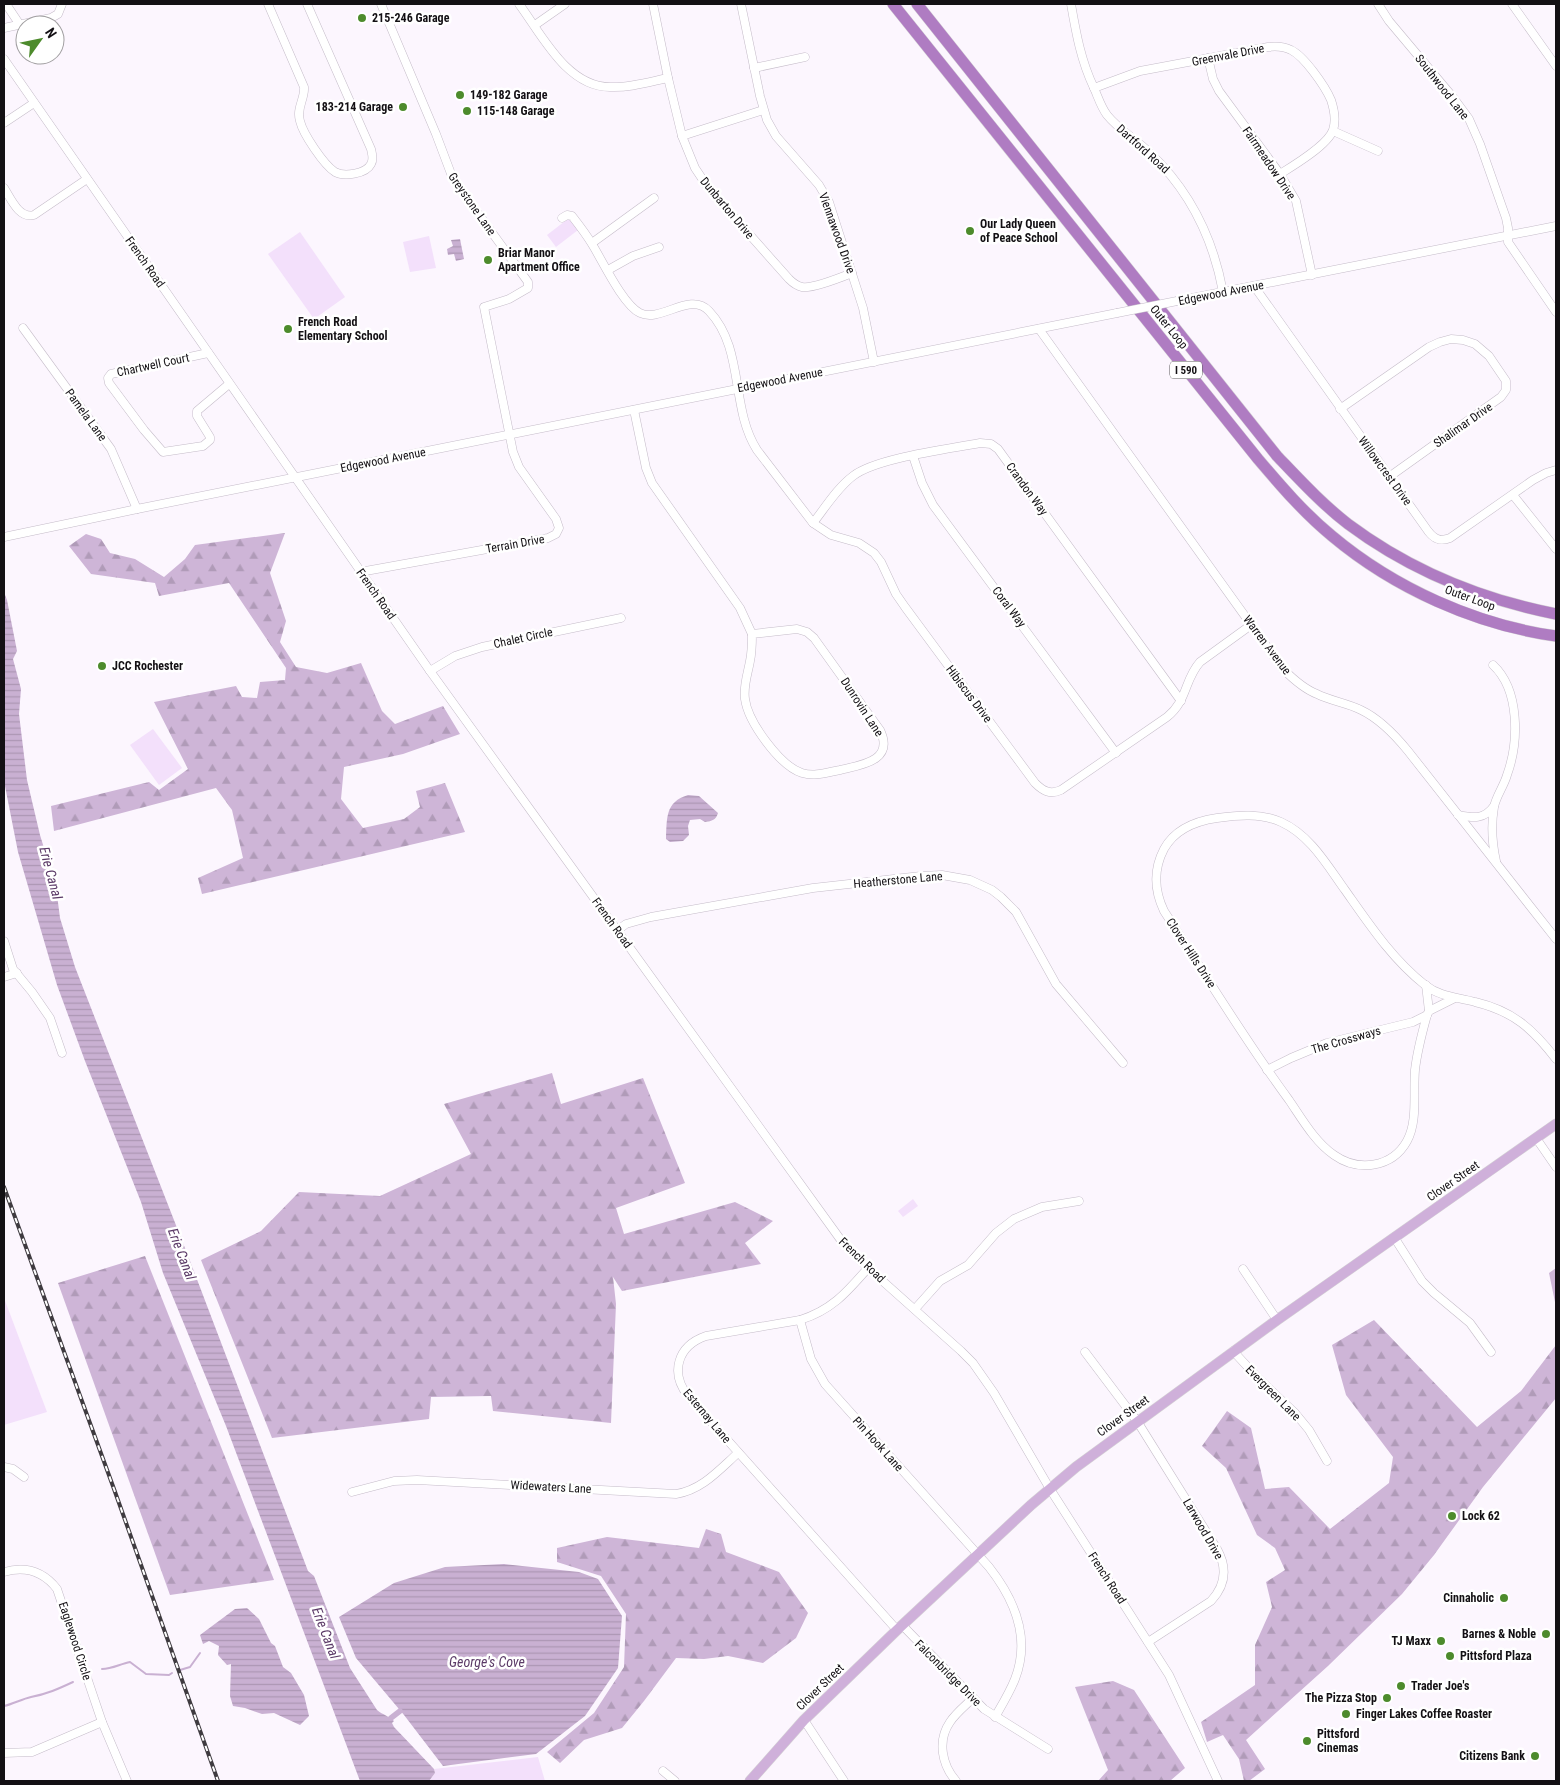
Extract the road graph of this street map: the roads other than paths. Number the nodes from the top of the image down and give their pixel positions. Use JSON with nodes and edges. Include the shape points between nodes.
{"nodes":[{"id":1,"x":6,"y":4,"type":"edge"},
{"id":2,"x":62,"y":4,"type":"edge"},
{"id":3,"x":268,"y":4,"type":"edge"},
{"id":4,"x":308,"y":4,"type":"edge"},
{"id":5,"x":381,"y":4,"type":"edge"},
{"id":6,"x":519,"y":4,"type":"edge"},
{"id":7,"x":565,"y":4,"type":"edge"},
{"id":8,"x":653,"y":4,"type":"edge"},
{"id":9,"x":741,"y":4,"type":"edge"},
{"id":10,"x":893,"y":4,"type":"edge"},
{"id":11,"x":917,"y":4,"type":"edge"},
{"id":12,"x":1071,"y":4,"type":"edge"},
{"id":13,"x":1378,"y":4,"type":"edge"},
{"id":14,"x":1512,"y":4,"type":"edge"},
{"id":15,"x":55,"y":15,"type":"edge"},
{"id":16,"x":15,"y":18,"type":"edge"},
{"id":17,"x":535,"y":25,"type":"junction"},
{"id":18,"x":805,"y":57,"type":"dead end"},
{"id":19,"x":1208,"y":58,"type":"junction"},
{"id":20,"x":4,"y":59,"type":"edge"},
{"id":21,"x":1556,"y":66,"type":"edge"},
{"id":22,"x":754,"y":68,"type":"junction"},
{"id":23,"x":668,"y":78,"type":"junction"},
{"id":24,"x":1094,"y":88,"type":"junction"},
{"id":25,"x":34,"y":102,"type":"junction"},
{"id":26,"x":763,"y":110,"type":"junction"},
{"id":27,"x":4,"y":123,"type":"edge"},
{"id":28,"x":1333,"y":132,"type":"junction"},
{"id":29,"x":682,"y":136,"type":"junction"},
{"id":30,"x":1378,"y":151,"type":"dead end"},
{"id":31,"x":1280,"y":174,"type":"junction"},
{"id":32,"x":87,"y":179,"type":"junction"},
{"id":33,"x":4,"y":188,"type":"edge"},
{"id":34,"x":654,"y":198,"type":"dead end"},
{"id":35,"x":562,"y":218,"type":"dead end"},
{"id":36,"x":1556,"y":226,"type":"edge"},
{"id":37,"x":1507,"y":236,"type":"junction"},
{"id":38,"x":592,"y":243,"type":"junction"},
{"id":39,"x":659,"y":247,"type":"dead end"},
{"id":40,"x":608,"y":270,"type":"junction"},
{"id":41,"x":852,"y":274,"type":"junction"},
{"id":42,"x":1312,"y":275,"type":"junction"},
{"id":43,"x":1254,"y":286,"type":"junction"},
{"id":44,"x":1223,"y":292,"type":"junction"},
{"id":45,"x":1556,"y":312,"type":"edge"},
{"id":46,"x":24,"y":328,"type":"dead end"},
{"id":47,"x":1039,"y":329,"type":"junction"},
{"id":48,"x":208,"y":353,"type":"junction"},
{"id":49,"x":874,"y":362,"type":"junction"},
{"id":50,"x":230,"y":384,"type":"junction"},
{"id":51,"x":738,"y":388,"type":"junction"},
{"id":52,"x":1340,"y":409,"type":"junction"},
{"id":53,"x":634,"y":410,"type":"junction"},
{"id":54,"x":510,"y":434,"type":"junction"},
{"id":55,"x":914,"y":456,"type":"junction"},
{"id":56,"x":1556,"y":470,"type":"edge"},
{"id":57,"x":1389,"y":477,"type":"junction"},
{"id":58,"x":294,"y":478,"type":"junction"},
{"id":59,"x":1513,"y":495,"type":"junction"},
{"id":60,"x":137,"y":509,"type":"junction"},
{"id":61,"x":813,"y":523,"type":"junction"},
{"id":62,"x":4,"y":537,"type":"edge"},
{"id":63,"x":1556,"y":549,"type":"edge"},
{"id":64,"x":360,"y":572,"type":"junction"},
{"id":65,"x":1556,"y":614,"type":"edge"},
{"id":66,"x":621,"y":618,"type":"dead end"},
{"id":67,"x":1251,"y":625,"type":"junction"},
{"id":68,"x":752,"y":634,"type":"junction"},
{"id":69,"x":1556,"y":636,"type":"edge"},
{"id":70,"x":1492,"y":665,"type":"dead end"},
{"id":71,"x":430,"y":671,"type":"junction"},
{"id":72,"x":1182,"y":701,"type":"junction"},
{"id":73,"x":1116,"y":753,"type":"junction"},
{"id":74,"x":1495,"y":804,"type":"junction"},
{"id":75,"x":1458,"y":815,"type":"junction"},
{"id":76,"x":1497,"y":863,"type":"junction"},
{"id":77,"x":618,"y":930,"type":"junction"},
{"id":78,"x":1556,"y":939,"type":"edge"},
{"id":79,"x":4,"y":941,"type":"edge"},
{"id":80,"x":17,"y":973,"type":"junction"},
{"id":81,"x":4,"y":978,"type":"edge"},
{"id":82,"x":1426,"y":986,"type":"junction"},
{"id":83,"x":1455,"y":998,"type":"junction"},
{"id":84,"x":1428,"y":1013,"type":"junction"},
{"id":85,"x":62,"y":1053,"type":"dead end"},
{"id":86,"x":1556,"y":1059,"type":"edge"},
{"id":87,"x":1123,"y":1063,"type":"dead end"},
{"id":88,"x":1267,"y":1070,"type":"junction"},
{"id":89,"x":1556,"y":1124,"type":"edge"},
{"id":90,"x":1536,"y":1138,"type":"junction"},
{"id":91,"x":1556,"y":1167,"type":"edge"},
{"id":92,"x":1079,"y":1201,"type":"dead end"},
{"id":93,"x":1394,"y":1238,"type":"junction"},
{"id":94,"x":868,"y":1268,"type":"junction"},
{"id":95,"x":1243,"y":1269,"type":"dead end"},
{"id":96,"x":916,"y":1309,"type":"junction"},
{"id":97,"x":800,"y":1320,"type":"junction"},
{"id":98,"x":1277,"y":1320,"type":"junction"},
{"id":99,"x":1233,"y":1351,"type":"junction"},
{"id":100,"x":1085,"y":1352,"type":"dead end"},
{"id":101,"x":1491,"y":1352,"type":"dead end"},
{"id":102,"x":1137,"y":1421,"type":"junction"},
{"id":103,"x":738,"y":1453,"type":"junction"},
{"id":104,"x":1327,"y":1461,"type":"dead end"},
{"id":105,"x":4,"y":1467,"type":"edge"},
{"id":106,"x":24,"y":1477,"type":"dead end"},
{"id":107,"x":1050,"y":1488,"type":"junction"},
{"id":108,"x":352,"y":1492,"type":"dead end"},
{"id":109,"x":978,"y":1554,"type":"junction"},
{"id":110,"x":4,"y":1572,"type":"edge"},
{"id":111,"x":899,"y":1628,"type":"junction"},
{"id":112,"x":1148,"y":1642,"type":"junction"},
{"id":113,"x":972,"y":1698,"type":"junction"},
{"id":114,"x":995,"y":1717,"type":"junction"},
{"id":115,"x":804,"y":1720,"type":"junction"},
{"id":116,"x":102,"y":1722,"type":"junction"},
{"id":117,"x":1048,"y":1749,"type":"dead end"},
{"id":118,"x":4,"y":1753,"type":"edge"},
{"id":119,"x":663,"y":1771,"type":"dead end"},
{"id":120,"x":127,"y":1781,"type":"edge"},
{"id":121,"x":675,"y":1781,"type":"edge"},
{"id":122,"x":750,"y":1781,"type":"edge"},
{"id":123,"x":844,"y":1781,"type":"edge"},
{"id":124,"x":956,"y":1781,"type":"edge"},
{"id":125,"x":1218,"y":1781,"type":"edge"}],
"edges":[{"from":1,"to":16,"type":"street"},
{"from":2,"to":15,"type":"street"},
{"from":3,"to":4,"type":"street","via":[[304,87],[299,110],[304,130],[324,161],[335,171],[346,174],[362,171],[372,163],[371,149]]},
{"from":5,"to":54,"type":"street","name":"Greystone Lane","via":[[453,180],[528,282],[528,288],[509,299],[484,306]]},
{"from":6,"to":17,"type":"street"},
{"from":7,"to":17,"type":"street"},
{"from":8,"to":23,"type":"street","name":"Dunbarton Drive"},
{"from":9,"to":22,"type":"street","name":"Viennawood Drive"},
{"from":10,"to":69,"type":"highway","name":"Outer Loop","number":"I 590","via":[[1296,503],[1332,536],[1375,567],[1420,592],[1477,616]]},
{"from":11,"to":65,"type":"highway","name":"Outer Loop","number":"I 590","via":[[1277,456],[1311,492],[1348,524],[1389,552],[1451,584],[1524,608]]},
{"from":12,"to":24,"type":"street","name":"Dartford Road","via":[[1080,52]]},
{"from":13,"to":37,"type":"street","name":"Southwood Lane","via":[[1469,120],[1506,218]]},
{"from":14,"to":21,"type":"street"},
{"from":17,"to":23,"type":"street","via":[[563,64],[574,75],[591,84],[616,87]]},
{"from":18,"to":22,"type":"street"},
{"from":19,"to":24,"type":"street","name":"Greenvale Drive","via":[[1140,71]]},
{"from":19,"to":28,"type":"street","name":"Greenvale Drive","via":[[1268,47],[1291,50],[1305,62],[1331,99]]},
{"from":19,"to":31,"type":"street","name":"Fairmeadow Drive","via":[[1219,91]]},
{"from":20,"to":25,"type":"street","name":"French Road"},
{"from":22,"to":26,"type":"street","name":"Viennawood Drive"},
{"from":23,"to":29,"type":"street","name":"Dunbarton Drive"},
{"from":24,"to":44,"type":"street","name":"Dartford Road","via":[[1106,114],[1160,162],[1186,195],[1212,246]]},
{"from":25,"to":27,"type":"street"},
{"from":25,"to":32,"type":"street","name":"French Road"},
{"from":26,"to":29,"type":"street"},
{"from":26,"to":41,"type":"street","name":"Viennawood Drive","via":[[776,136],[826,196]]},
{"from":28,"to":30,"type":"street"},
{"from":28,"to":31,"type":"street","via":[[1316,149]]},
{"from":29,"to":41,"type":"street","name":"Dunbarton Drive","via":[[694,168],[709,189],[788,279],[802,287],[810,287]]},
{"from":31,"to":42,"type":"street","name":"Fairmeadow Drive","via":[[1296,201]]},
{"from":32,"to":33,"type":"street","via":[[30,216],[21,213]]},
{"from":32,"to":48,"type":"street","name":"French Road"},
{"from":34,"to":38,"type":"street"},
{"from":35,"to":38,"type":"street","via":[[572,216]]},
{"from":36,"to":37,"type":"street","name":"Edgewood Avenue"},
{"from":37,"to":42,"type":"street","name":"Edgewood Avenue"},
{"from":37,"to":45,"type":"street"},
{"from":38,"to":40,"type":"street"},
{"from":39,"to":40,"type":"street"},
{"from":40,"to":51,"type":"street","name":"Hibiscus Drive","via":[[625,297],[642,314],[695,304],[708,310],[725,334]]},
{"from":41,"to":49,"type":"street","name":"Viennawood Drive"},
{"from":42,"to":43,"type":"street","name":"Edgewood Avenue"},
{"from":43,"to":44,"type":"street","name":"Edgewood Avenue"},
{"from":43,"to":52,"type":"street","name":"Willowcrest Drive"},
{"from":44,"to":47,"type":"street","name":"Edgewood Avenue","bridge":true},
{"from":46,"to":60,"type":"street","name":"Pamela Lane","via":[[111,450]]},
{"from":47,"to":49,"type":"street","name":"Edgewood Avenue"},
{"from":47,"to":67,"type":"street","name":"Warren Avenue"},
{"from":48,"to":50,"type":"street","name":"French Road"},
{"from":48,"to":50,"type":"street","name":"Chartwell Court","via":[[111,374],[109,383],[163,452],[203,446],[208,442],[210,437],[196,410]]},
{"from":49,"to":51,"type":"street","name":"Edgewood Avenue"},
{"from":50,"to":58,"type":"street","name":"French Road"},
{"from":51,"to":53,"type":"street","name":"Edgewood Avenue"},
{"from":51,"to":61,"type":"street","name":"Hibiscus Drive","via":[[751,440]]},
{"from":52,"to":57,"type":"street","name":"Willowcrest Drive"},
{"from":52,"to":57,"type":"street","name":"Shalimar Drive","via":[[1429,347],[1446,340],[1464,340],[1480,347],[1489,356],[1504,377],[1506,390],[1502,397]]},
{"from":53,"to":54,"type":"street","name":"Edgewood Avenue"},
{"from":53,"to":68,"type":"street","name":"Dunrovin Lane","via":[[652,483],[740,608]]},
{"from":54,"to":58,"type":"street","name":"Edgewood Avenue"},
{"from":54,"to":64,"type":"street","name":"Terrain Drive","via":[[516,461],[556,519],[559,528],[556,534]]},
{"from":55,"to":61,"type":"street","name":"Crandon Way","via":[[872,466],[854,475]]},
{"from":55,"to":72,"type":"street","name":"Crandon Way","via":[[980,443],[994,446]]},
{"from":55,"to":73,"type":"street","name":"Coral Way","via":[[922,484],[933,505]]},
{"from":56,"to":59,"type":"street","name":"Willowcrest Drive","via":[[1542,475]]},
{"from":57,"to":59,"type":"street","name":"Willowcrest Drive","via":[[1428,531],[1439,540],[1450,538]]},
{"from":58,"to":60,"type":"street","name":"Edgewood Avenue"},
{"from":58,"to":64,"type":"street","name":"French Road"},
{"from":59,"to":63,"type":"street"},
{"from":60,"to":62,"type":"street","name":"Edgewood Avenue"},
{"from":61,"to":73,"type":"street","name":"Hibiscus Drive","via":[[831,535],[859,542],[874,553],[905,608],[1042,790],[1052,793],[1061,790]]},
{"from":64,"to":71,"type":"street","name":"French Road"},
{"from":66,"to":71,"type":"street","name":"Chalet Circle","via":[[482,646],[455,656]]},
{"from":67,"to":72,"type":"street","name":"Hibiscus Drive","via":[[1200,662],[1194,669]]},
{"from":67,"to":75,"type":"street","name":"Warren Avenue","via":[[1296,681],[1317,694],[1362,710],[1385,726]]},
{"from":68,"to":68,"type":"street","name":"Dunrovin Lane","via":[[752,653],[744,690],[746,704],[757,727],[782,760],[805,774],[813,774],[868,764],[877,758],[884,742],[880,730],[811,635],[797,629]]},
{"from":70,"to":74,"type":"street","via":[[1501,672],[1507,685],[1514,727],[1508,773]]},
{"from":71,"to":77,"type":"street","name":"French Road"},
{"from":72,"to":73,"type":"street","name":"Hibiscus Drive","via":[[1167,717]]},
{"from":74,"to":75,"type":"street","via":[[1488,814],[1482,816]]},
{"from":74,"to":76,"type":"street","via":[[1492,845]]},
{"from":75,"to":76,"type":"street","name":"Warren Avenue"},
{"from":76,"to":78,"type":"street","name":"Warren Avenue"},
{"from":77,"to":87,"type":"street","name":"Heatherstone Lane","via":[[626,924],[651,917],[814,888],[942,875],[970,880],[992,890],[1016,912],[1056,984]]},
{"from":77,"to":94,"type":"street","name":"French Road","via":[[843,1243]]},
{"from":79,"to":80,"type":"street"},
{"from":80,"to":81,"type":"street"},
{"from":80,"to":85,"type":"street","via":[[50,1018]]},
{"from":82,"to":83,"type":"street","name":"Clover Hills Drive"},
{"from":82,"to":84,"type":"street","name":"Clover Hills Drive"},
{"from":82,"to":88,"type":"street","name":"Clover Hills Drive","via":[[1385,944],[1312,846],[1288,826],[1263,817],[1241,816],[1203,820],[1185,828],[1170,840],[1158,862],[1156,885],[1160,902]]},
{"from":83,"to":84,"type":"street"},
{"from":83,"to":86,"type":"street","name":"Clover Hills Drive","via":[[1484,1004],[1514,1018],[1535,1033]]},
{"from":84,"to":88,"type":"street","name":"The Crossways","via":[[1413,1022],[1317,1046]]},
{"from":84,"to":88,"type":"street","name":"Clover Hills Drive","via":[[1417,1055],[1410,1133],[1401,1149],[1384,1162],[1357,1165],[1329,1151]]},
{"from":89,"to":90,"type":"main road","name":"Clover Street"},
{"from":90,"to":91,"type":"street"},
{"from":90,"to":93,"type":"main road","name":"Clover Street"},
{"from":92,"to":96,"type":"street","via":[[1042,1207],[1014,1219],[996,1233],[968,1265],[940,1281]]},
{"from":93,"to":98,"type":"main road","name":"Clover Street"},
{"from":93,"to":101,"type":"street","via":[[1422,1281],[1470,1323]]},
{"from":94,"to":96,"type":"street","name":"French Road"},
{"from":94,"to":97,"type":"street","name":"Esternay Lane","via":[[833,1305]]},
{"from":95,"to":98,"type":"street"},
{"from":96,"to":107,"type":"street","name":"French Road","via":[[961,1351],[982,1376]]},
{"from":97,"to":103,"type":"street","name":"Esternay Lane","via":[[706,1336],[693,1342],[681,1356],[678,1377],[684,1391]]},
{"from":97,"to":109,"type":"street","name":"Pin Hook Lane","via":[[811,1359],[825,1384]]},
{"from":98,"to":99,"type":"main road","name":"Clover Street"},
{"from":99,"to":102,"type":"main road","name":"Clover Street"},
{"from":99,"to":104,"type":"street","name":"Evergreen Lane","via":[[1295,1413]]},
{"from":100,"to":102,"type":"street","name":"Larwood Drive"},
{"from":102,"to":107,"type":"main road","name":"Clover Street"},
{"from":102,"to":112,"type":"street","name":"Larwood Drive","via":[[1217,1549],[1224,1570],[1221,1588],[1211,1601]]},
{"from":103,"to":108,"type":"street","name":"Widewaters Lane","via":[[700,1486],[676,1494],[417,1480],[394,1481]]},
{"from":103,"to":111,"type":"street","name":"Esternay Lane"},
{"from":105,"to":106,"type":"street"},
{"from":107,"to":109,"type":"main road","name":"Clover Street"},
{"from":107,"to":112,"type":"street","name":"French Road"},
{"from":109,"to":111,"type":"main road","name":"Clover Street"},
{"from":109,"to":114,"type":"street","name":"Pin Hook Lane","via":[[1008,1592],[1017,1614],[1020,1636],[1015,1679]]},
{"from":110,"to":116,"type":"street","name":"Eaglewood Circle","via":[[33,1570],[49,1579],[57,1589]]},
{"from":111,"to":113,"type":"street","name":"Falconbridge Drive"},
{"from":111,"to":115,"type":"main road","name":"Clover Street"},
{"from":112,"to":125,"type":"street","name":"French Road","via":[[1169,1675]]},
{"from":113,"to":114,"type":"street","name":"Falconbridge Drive"},
{"from":113,"to":124,"type":"street","via":[[950,1722],[944,1738],[945,1763]]},
{"from":114,"to":117,"type":"street","name":"Falconbridge Drive"},
{"from":115,"to":122,"type":"main road","name":"Clover Street"},
{"from":115,"to":123,"type":"street"},
{"from":116,"to":118,"type":"street","via":[[32,1752]]},
{"from":116,"to":120,"type":"street","name":"Eaglewood Circle"},
{"from":119,"to":121,"type":"street"}]}
